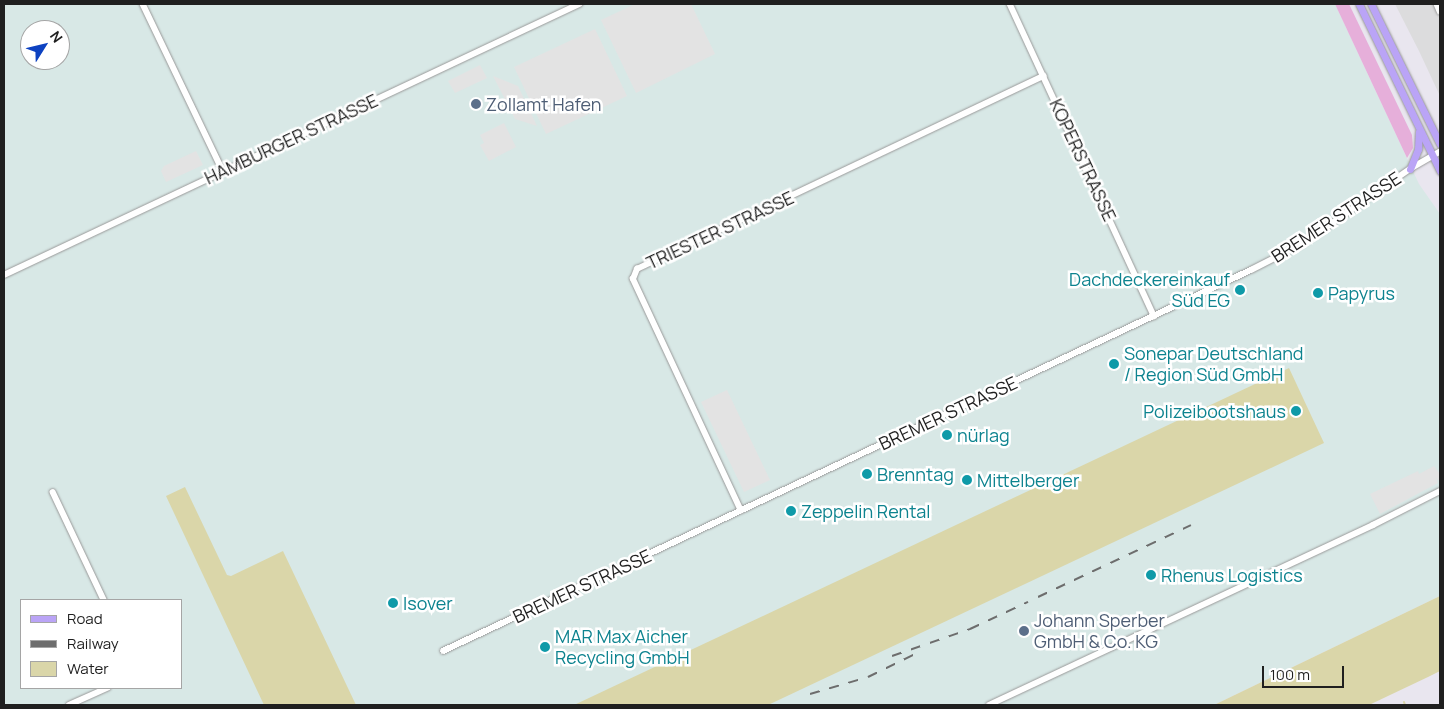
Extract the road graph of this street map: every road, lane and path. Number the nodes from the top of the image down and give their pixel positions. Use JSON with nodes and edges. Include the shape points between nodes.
{"nodes":[{"id":1,"x":144,"y":4,"type":"edge"},
{"id":2,"x":579,"y":4,"type":"edge"},
{"id":3,"x":1010,"y":4,"type":"edge"},
{"id":4,"x":1359,"y":4,"type":"edge"},
{"id":5,"x":1371,"y":4,"type":"edge"},
{"id":6,"x":1437,"y":4,"type":"edge"},
{"id":7,"x":1440,"y":11,"type":"edge"},
{"id":8,"x":1044,"y":76,"type":"junction"},
{"id":9,"x":1419,"y":129,"type":"junction"},
{"id":10,"x":1440,"y":144,"type":"edge"},
{"id":11,"x":1440,"y":152,"type":"edge"},
{"id":12,"x":1433,"y":156,"type":"junction"},
{"id":13,"x":1410,"y":168,"type":"junction"},
{"id":14,"x":223,"y":171,"type":"junction"},
{"id":15,"x":1440,"y":171,"type":"edge"},
{"id":16,"x":4,"y":275,"type":"edge"},
{"id":17,"x":1154,"y":316,"type":"junction"},
{"id":18,"x":1440,"y":491,"type":"edge"},
{"id":19,"x":53,"y":492,"type":"dead end"},
{"id":20,"x":741,"y":511,"type":"junction"},
{"id":21,"x":104,"y":599,"type":"edge"},
{"id":22,"x":443,"y":651,"type":"dead end"},
{"id":23,"x":105,"y":689,"type":"edge"},
{"id":24,"x":71,"y":705,"type":"edge"},
{"id":25,"x":989,"y":705,"type":"edge"}],
"edges":[{"from":1,"to":14,"type":"street"},
{"from":2,"to":14,"type":"street","name":"HAMBURGER STRASSE"},
{"from":3,"to":8,"type":"street","name":"KOPERSTRASSE"},
{"from":4,"to":9,"type":"main road"},
{"from":5,"to":10,"type":"main road"},
{"from":6,"to":7,"type":"street"},
{"from":8,"to":17,"type":"street","name":"KOPERSTRASSE"},
{"from":8,"to":20,"type":"street","name":"TRIESTER STRASSE","via":[[637,269],[633,279]]},
{"from":9,"to":12,"type":"main road"},
{"from":9,"to":13,"type":"main road","via":[[1418,151]]},
{"from":11,"to":12,"type":"street","name":"BREMER STRASSE"},
{"from":12,"to":13,"type":"street","name":"BREMER STRASSE"},
{"from":12,"to":15,"type":"main road"},
{"from":13,"to":17,"type":"street","name":"BREMER STRASSE","via":[[1289,251]]},
{"from":14,"to":16,"type":"street","name":"HAMBURGER STRASSE"},
{"from":17,"to":20,"type":"street","name":"BREMER STRASSE"},
{"from":18,"to":25,"type":"street"},
{"from":19,"to":21,"type":"street"},
{"from":20,"to":22,"type":"street","name":"BREMER STRASSE"},
{"from":23,"to":24,"type":"street"}]}
